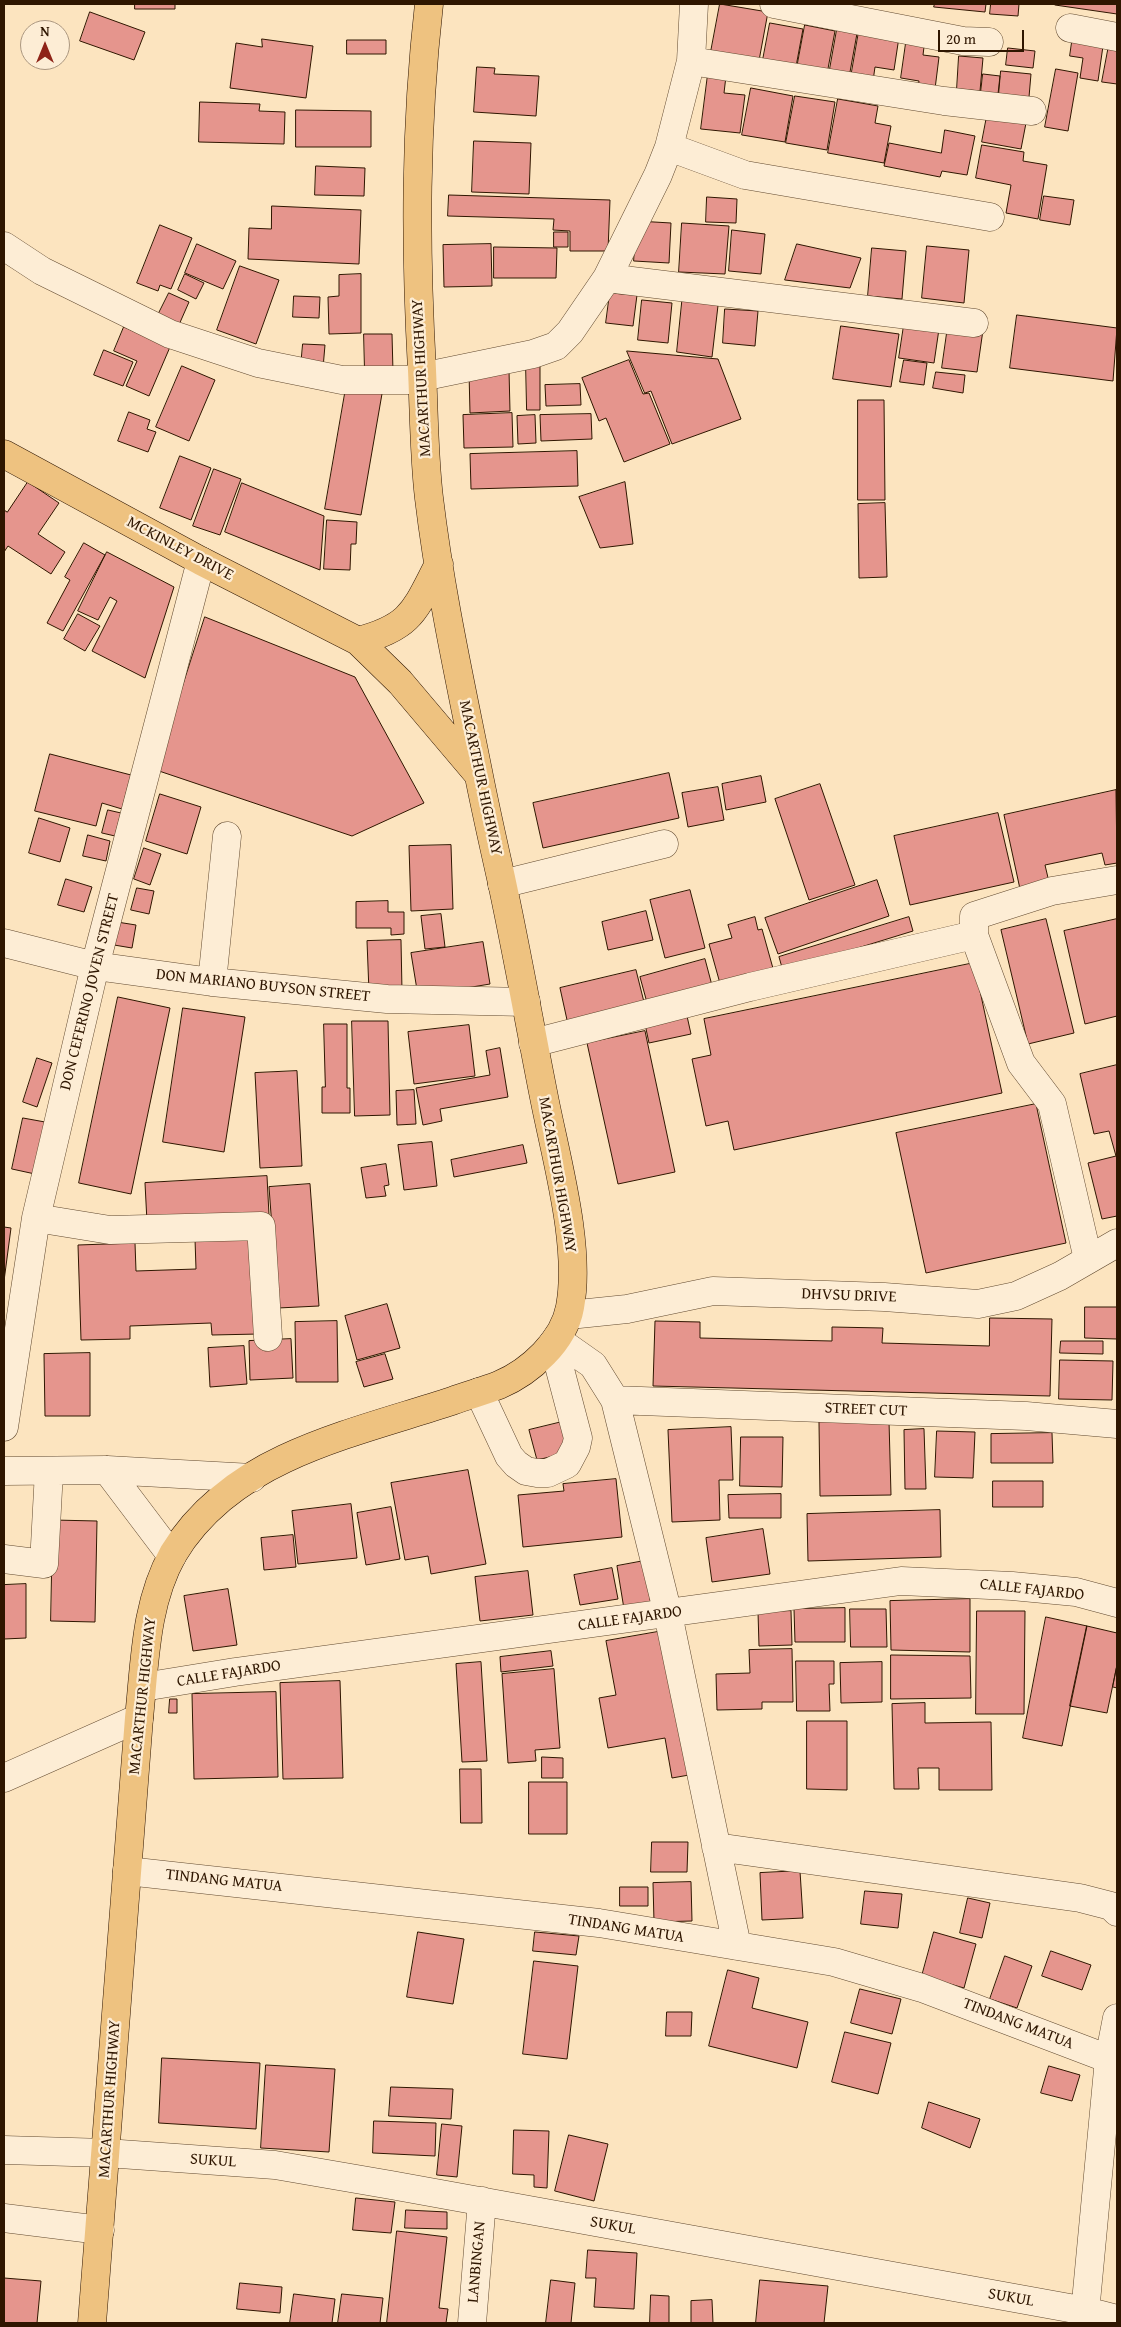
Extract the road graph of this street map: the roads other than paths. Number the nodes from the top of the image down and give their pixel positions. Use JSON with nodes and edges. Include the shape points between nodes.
{"nodes":[{"id":1,"x":429,"y":4,"type":"edge"},
{"id":2,"x":694,"y":4,"type":"edge"},
{"id":3,"x":774,"y":4,"type":"edge"},
{"id":4,"x":1070,"y":28,"type":"dead end"},
{"id":5,"x":1117,"y":37,"type":"edge"},
{"id":6,"x":989,"y":42,"type":"dead end"},
{"id":7,"x":691,"y":61,"type":"junction"},
{"id":8,"x":1032,"y":111,"type":"dead end"},
{"id":9,"x":669,"y":147,"type":"junction"},
{"id":10,"x":990,"y":217,"type":"dead end"},
{"id":11,"x":4,"y":246,"type":"edge"},
{"id":12,"x":607,"y":278,"type":"junction"},
{"id":13,"x":974,"y":323,"type":"dead end"},
{"id":14,"x":422,"y":378,"type":"junction"},
{"id":15,"x":4,"y":454,"type":"edge"},
{"id":16,"x":201,"y":561,"type":"junction"},
{"id":17,"x":439,"y":564,"type":"junction"},
{"id":18,"x":358,"y":641,"type":"junction"},
{"id":19,"x":478,"y":774,"type":"junction"},
{"id":20,"x":227,"y":836,"type":"dead end"},
{"id":21,"x":664,"y":844,"type":"dead end"},
{"id":22,"x":1117,"y":880,"type":"edge"},
{"id":23,"x":502,"y":884,"type":"junction"},
{"id":24,"x":974,"y":935,"type":"junction"},
{"id":25,"x":4,"y":943,"type":"edge"},
{"id":26,"x":95,"y":966,"type":"junction"},
{"id":27,"x":212,"y":982,"type":"junction"},
{"id":28,"x":526,"y":1002,"type":"junction"},
{"id":29,"x":533,"y":1043,"type":"junction"},
{"id":30,"x":36,"y":1218,"type":"junction"},
{"id":31,"x":1117,"y":1243,"type":"edge"},
{"id":32,"x":1088,"y":1259,"type":"junction"},
{"id":33,"x":569,"y":1315,"type":"junction"},
{"id":34,"x":268,"y":1337,"type":"dead end"},
{"id":35,"x":554,"y":1341,"type":"junction"},
{"id":36,"x":479,"y":1392,"type":"junction"},
{"id":37,"x":615,"y":1400,"type":"junction"},
{"id":38,"x":1117,"y":1424,"type":"edge"},
{"id":39,"x":4,"y":1427,"type":"edge"},
{"id":40,"x":49,"y":1470,"type":"junction"},
{"id":41,"x":107,"y":1470,"type":"junction"},
{"id":42,"x":4,"y":1471,"type":"edge"},
{"id":43,"x":252,"y":1478,"type":"junction"},
{"id":44,"x":172,"y":1556,"type":"junction"},
{"id":45,"x":4,"y":1559,"type":"edge"},
{"id":46,"x":1117,"y":1603,"type":"edge"},
{"id":47,"x":668,"y":1614,"type":"junction"},
{"id":48,"x":142,"y":1687,"type":"junction"},
{"id":49,"x":139,"y":1718,"type":"junction"},
{"id":50,"x":4,"y":1778,"type":"edge"},
{"id":51,"x":716,"y":1847,"type":"junction"},
{"id":52,"x":127,"y":1871,"type":"junction"},
{"id":53,"x":1117,"y":1912,"type":"edge"},
{"id":54,"x":737,"y":1946,"type":"junction"},
{"id":55,"x":1117,"y":2018,"type":"edge"},
{"id":56,"x":1108,"y":2059,"type":"junction"},
{"id":57,"x":4,"y":2150,"type":"edge"},
{"id":58,"x":106,"y":2152,"type":"junction"},
{"id":59,"x":482,"y":2201,"type":"junction"},
{"id":60,"x":4,"y":2218,"type":"edge"},
{"id":61,"x":100,"y":2230,"type":"junction"},
{"id":62,"x":1085,"y":2317,"type":"edge"},
{"id":63,"x":1117,"y":2319,"type":"edge"},
{"id":64,"x":92,"y":2323,"type":"edge"},
{"id":65,"x":472,"y":2323,"type":"edge"}],
"edges":[{"from":1,"to":14,"type":"main road","name":"MACARTHUR HIGHWAY","via":[[417,147],[416,258]]},
{"from":2,"to":7,"type":"street"},
{"from":3,"to":6,"type":"street","via":[[963,41]]},
{"from":4,"to":5,"type":"street"},
{"from":7,"to":8,"type":"street","via":[[944,101]]},
{"from":7,"to":9,"type":"street"},
{"from":9,"to":10,"type":"street","via":[[746,175]]},
{"from":9,"to":12,"type":"street"},
{"from":11,"to":14,"type":"street","via":[[42,271],[170,334],[258,363],[342,380]]},
{"from":12,"to":13,"type":"street"},
{"from":12,"to":14,"type":"street","via":[[570,332],[556,346],[534,354]]},
{"from":14,"to":17,"type":"main road","name":"MACARTHUR HIGHWAY","via":[[428,494]]},
{"from":15,"to":16,"type":"main road","name":"MCKINLEY DRIVE"},
{"from":16,"to":18,"type":"main road","name":"MCKINLEY DRIVE"},
{"from":16,"to":26,"type":"street","name":"DON CEFERINO JOVEN STREET"},
{"from":17,"to":18,"type":"main road","via":[[409,616],[384,634]]},
{"from":17,"to":19,"type":"main road","name":"MACARTHUR HIGHWAY"},
{"from":18,"to":19,"type":"main road","name":"MCKINLEY DRIVE","via":[[400,682]]},
{"from":19,"to":23,"type":"main road","name":"MACARTHUR HIGHWAY"},
{"from":20,"to":27,"type":"street"},
{"from":21,"to":23,"type":"street"},
{"from":22,"to":24,"type":"street","via":[[1052,891],[974,916]]},
{"from":23,"to":28,"type":"main road","name":"MACARTHUR HIGHWAY"},
{"from":24,"to":29,"type":"street","via":[[750,986]]},
{"from":24,"to":32,"type":"street","via":[[1021,1063],[1052,1104]]},
{"from":25,"to":26,"type":"street","name":"DON MARIANO BUYSON STREET"},
{"from":26,"to":27,"type":"street","name":"DON MARIANO BUYSON STREET"},
{"from":26,"to":30,"type":"street","name":"DON CEFERINO JOVEN STREET"},
{"from":27,"to":28,"type":"street","name":"DON MARIANO BUYSON STREET","via":[[387,999]]},
{"from":28,"to":29,"type":"main road","name":"MACARTHUR HIGHWAY"},
{"from":29,"to":33,"type":"main road","name":"MACARTHUR HIGHWAY","via":[[572,1253]]},
{"from":30,"to":34,"type":"street","via":[[110,1230],[261,1226]]},
{"from":30,"to":39,"type":"street","name":"DON CEFERINO JOVEN STREET"},
{"from":31,"to":32,"type":"street","name":"DHVSU DRIVE"},
{"from":32,"to":33,"type":"street","name":"DHVSU DRIVE","via":[[1016,1296],[978,1304],[713,1291],[627,1309]]},
{"from":33,"to":35,"type":"main road","name":"MACARTHUR HIGHWAY"},
{"from":35,"to":36,"type":"main road","name":"MACARTHUR HIGHWAY","via":[[523,1370],[502,1384]]},
{"from":35,"to":36,"type":"street","via":[[578,1438],[572,1456],[558,1470],[537,1473],[516,1464],[509,1456]]},
{"from":35,"to":37,"type":"street","via":[[594,1365]]},
{"from":36,"to":43,"type":"main road","name":"MACARTHUR HIGHWAY","via":[[329,1441],[282,1460]]},
{"from":37,"to":38,"type":"street","name":"STREET CUT","via":[[1026,1416]]},
{"from":37,"to":47,"type":"street"},
{"from":40,"to":41,"type":"street"},
{"from":40,"to":42,"type":"street"},
{"from":40,"to":45,"type":"street","via":[[44,1564]]},
{"from":41,"to":43,"type":"street"},
{"from":41,"to":44,"type":"street"},
{"from":43,"to":44,"type":"main road","name":"MACARTHUR HIGHWAY","via":[[214,1503],[190,1529]]},
{"from":44,"to":48,"type":"main road","name":"MACARTHUR HIGHWAY","via":[[158,1585],[152,1610]]},
{"from":46,"to":47,"type":"street","name":"CALLE FAJARDO","via":[[1076,1592],[901,1582]]},
{"from":47,"to":48,"type":"street","name":"CALLE FAJARDO"},
{"from":47,"to":51,"type":"street"},
{"from":48,"to":49,"type":"main road","name":"MACARTHUR HIGHWAY"},
{"from":49,"to":50,"type":"street"},
{"from":49,"to":52,"type":"main road","name":"MACARTHUR HIGHWAY"},
{"from":51,"to":53,"type":"street","via":[[1080,1898],[1111,1906]]},
{"from":51,"to":54,"type":"street"},
{"from":52,"to":54,"type":"street","name":"TINDANG MATUA","via":[[589,1922]]},
{"from":52,"to":58,"type":"main road","name":"MACARTHUR HIGHWAY"},
{"from":54,"to":56,"type":"street","name":"TINDANG MATUA","via":[[834,1962],[922,1988]]},
{"from":55,"to":56,"type":"street"},
{"from":56,"to":62,"type":"street"},
{"from":57,"to":58,"type":"street","name":"SUKUL"},
{"from":58,"to":59,"type":"street","name":"SUKUL","via":[[275,2166]]},
{"from":58,"to":61,"type":"main road","name":"MACARTHUR HIGHWAY"},
{"from":59,"to":62,"type":"street","name":"SUKUL"},
{"from":59,"to":65,"type":"street","name":"LANBINGAN"},
{"from":60,"to":61,"type":"street"},
{"from":61,"to":64,"type":"main road","name":"MACARTHUR HIGHWAY"},
{"from":62,"to":63,"type":"street","name":"SUKUL"}]}
